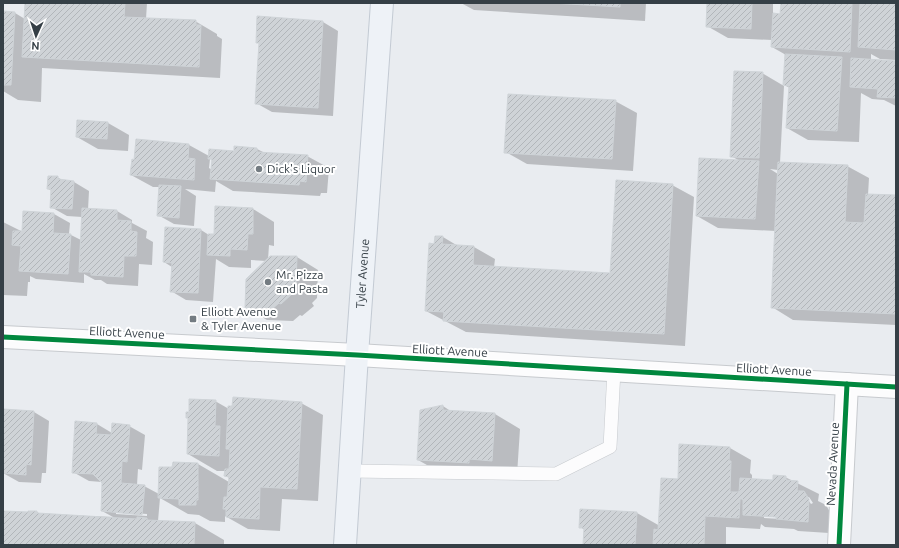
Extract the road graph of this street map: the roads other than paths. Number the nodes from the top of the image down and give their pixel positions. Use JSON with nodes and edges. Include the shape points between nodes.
{"nodes":[{"id":1,"x":382,"y":3,"type":"edge"},
{"id":2,"x":3,"y":337,"type":"edge"},
{"id":3,"x":357,"y":355,"type":"junction"},
{"id":4,"x":614,"y":370,"type":"junction"},
{"id":5,"x":846,"y":384,"type":"junction"},
{"id":6,"x":896,"y":387,"type":"edge"},
{"id":7,"x":350,"y":471,"type":"junction"},
{"id":8,"x":345,"y":545,"type":"edge"},
{"id":9,"x":839,"y":545,"type":"edge"}],
"edges":[{"from":1,"to":3,"type":"main road","name":"Tyler Avenue"},
{"from":2,"to":3,"type":"street","name":"Elliott Avenue"},
{"from":3,"to":4,"type":"street","name":"Elliott Avenue"},
{"from":3,"to":7,"type":"main road","name":"Tyler Avenue"},
{"from":4,"to":5,"type":"street","name":"Elliott Avenue"},
{"from":4,"to":7,"type":"lane","via":[[610,447],[556,474]]},
{"from":5,"to":6,"type":"street","name":"Elliott Avenue"},
{"from":5,"to":9,"type":"street","name":"Nevada Avenue"},
{"from":7,"to":8,"type":"main road","name":"Tyler Avenue"}]}
